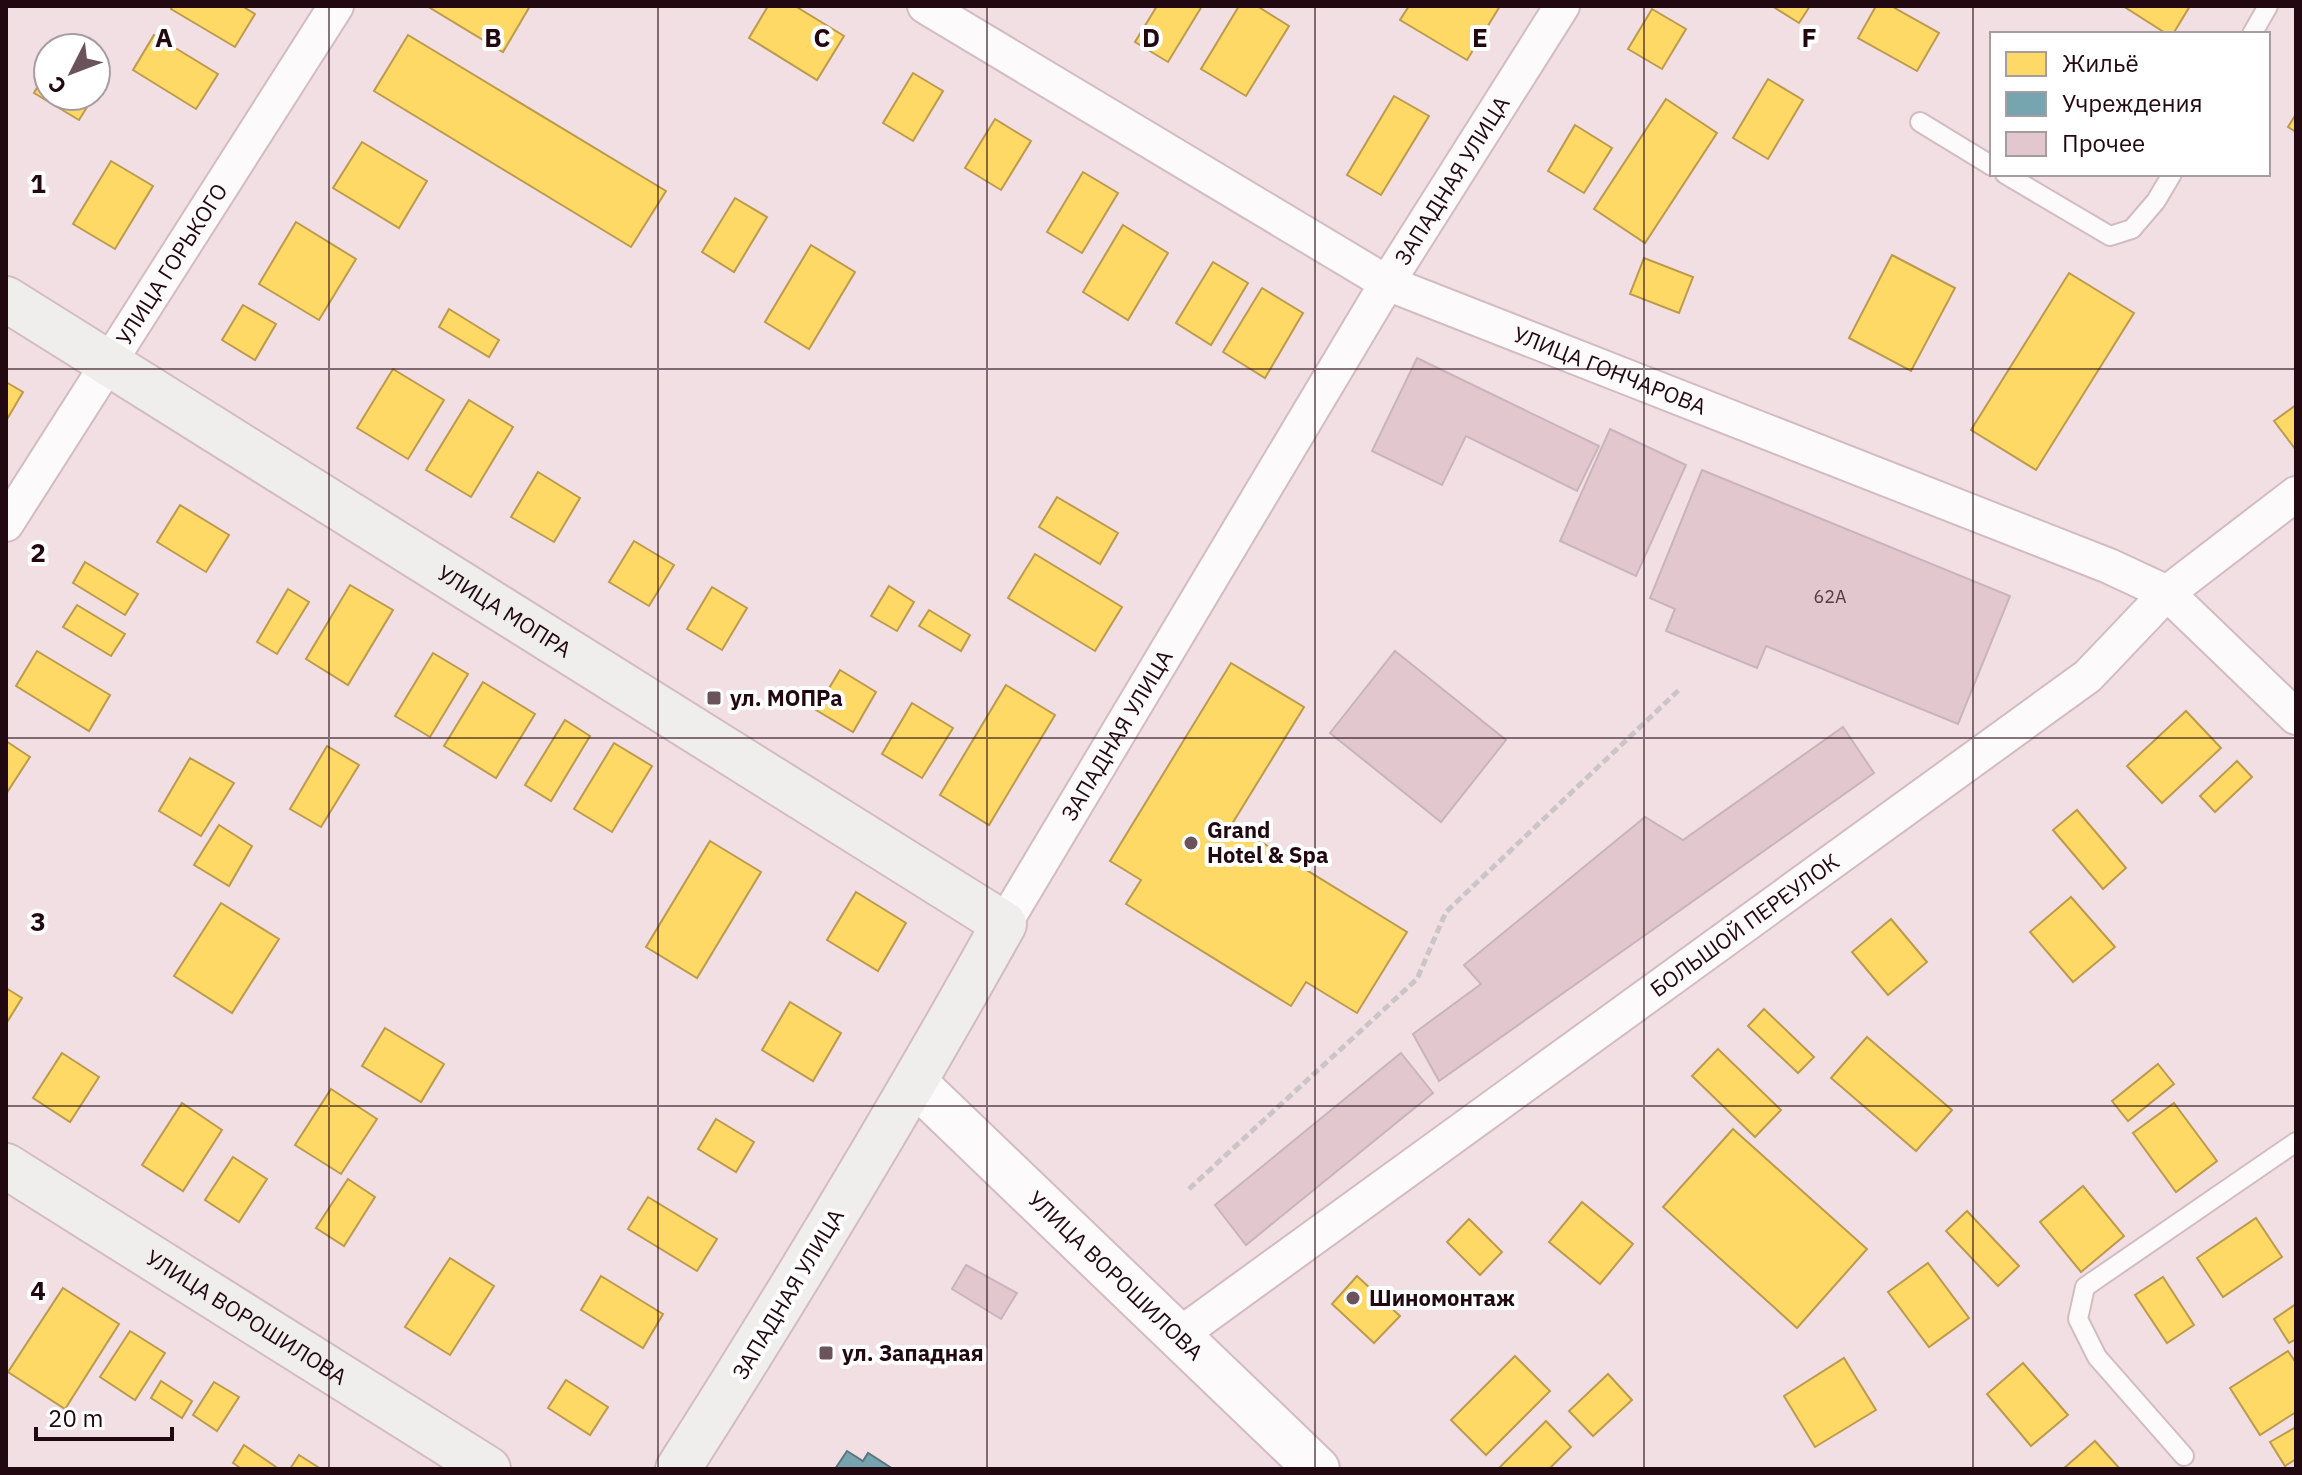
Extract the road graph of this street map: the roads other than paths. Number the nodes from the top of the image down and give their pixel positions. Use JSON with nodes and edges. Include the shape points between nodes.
{"nodes":[{"id":1,"x":336,"y":6,"type":"edge"},
{"id":2,"x":925,"y":6,"type":"edge"},
{"id":3,"x":1562,"y":6,"type":"edge"},
{"id":4,"x":2268,"y":6,"type":"edge"},
{"id":5,"x":2253,"y":32,"type":"edge"},
{"id":6,"x":1920,"y":122,"type":"dead end"},
{"id":7,"x":1990,"y":165,"type":"edge"},
{"id":8,"x":2008,"y":176,"type":"edge"},
{"id":9,"x":2171,"y":176,"type":"edge"},
{"id":10,"x":1387,"y":283,"type":"junction"},
{"id":11,"x":6,"y":299,"type":"edge"},
{"id":12,"x":107,"y":364,"type":"junction"},
{"id":13,"x":2296,"y":494,"type":"edge"},
{"id":14,"x":6,"y":524,"type":"edge"},
{"id":15,"x":2167,"y":593,"type":"junction"},
{"id":16,"x":2296,"y":717,"type":"edge"},
{"id":17,"x":1004,"y":924,"type":"junction"},
{"id":18,"x":915,"y":1083,"type":"junction"},
{"id":19,"x":2296,"y":1142,"type":"edge"},
{"id":20,"x":6,"y":1166,"type":"edge"},
{"id":21,"x":1178,"y":1336,"type":"junction"},
{"id":22,"x":2184,"y":1456,"type":"dead end"},
{"id":23,"x":488,"y":1469,"type":"edge"},
{"id":24,"x":678,"y":1469,"type":"edge"},
{"id":25,"x":1317,"y":1469,"type":"edge"}],
"edges":[{"from":1,"to":12,"type":"street","name":"УЛИЦА ГОРЬКОГО"},
{"from":2,"to":10,"type":"street","name":"УЛИЦА ГОНЧАРОВА"},
{"from":3,"to":10,"type":"street","name":"ЗАПАДНАЯ УЛИЦА"},
{"from":4,"to":5,"type":"lane"},
{"from":6,"to":7,"type":"lane"},
{"from":8,"to":9,"type":"lane","via":[[2110,236],[2132,229]]},
{"from":10,"to":15,"type":"street","name":"УЛИЦА ГОНЧАРОВА"},
{"from":10,"to":17,"type":"street","name":"ЗАПАДНАЯ УЛИЦА"},
{"from":11,"to":12,"type":"main road","name":"УЛИЦА МОПРА"},
{"from":12,"to":14,"type":"street","name":"УЛИЦА ГОРЬКОГО"},
{"from":12,"to":17,"type":"main road","name":"УЛИЦА МОПРА"},
{"from":13,"to":15,"type":"street","name":"БОЛЬШОЙ ПЕРЕУЛОК"},
{"from":15,"to":16,"type":"street","name":"УЛИЦА ГОНЧАРОВА"},
{"from":15,"to":21,"type":"street","name":"БОЛЬШОЙ ПЕРЕУЛОК","via":[[2088,676]]},
{"from":17,"to":18,"type":"main road","name":"ЗАПАДНАЯ УЛИЦА"},
{"from":18,"to":21,"type":"street","name":"УЛИЦА ВОРОШИЛОВА"},
{"from":18,"to":24,"type":"main road","name":"ЗАПАДНАЯ УЛИЦА"},
{"from":19,"to":22,"type":"lane","via":[[2085,1287],[2078,1319],[2097,1357]]},
{"from":20,"to":23,"type":"main road","name":"УЛИЦА ВОРОШИЛОВА"},
{"from":21,"to":25,"type":"street","name":"УЛИЦА ВОРОШИЛОВА"}]}
